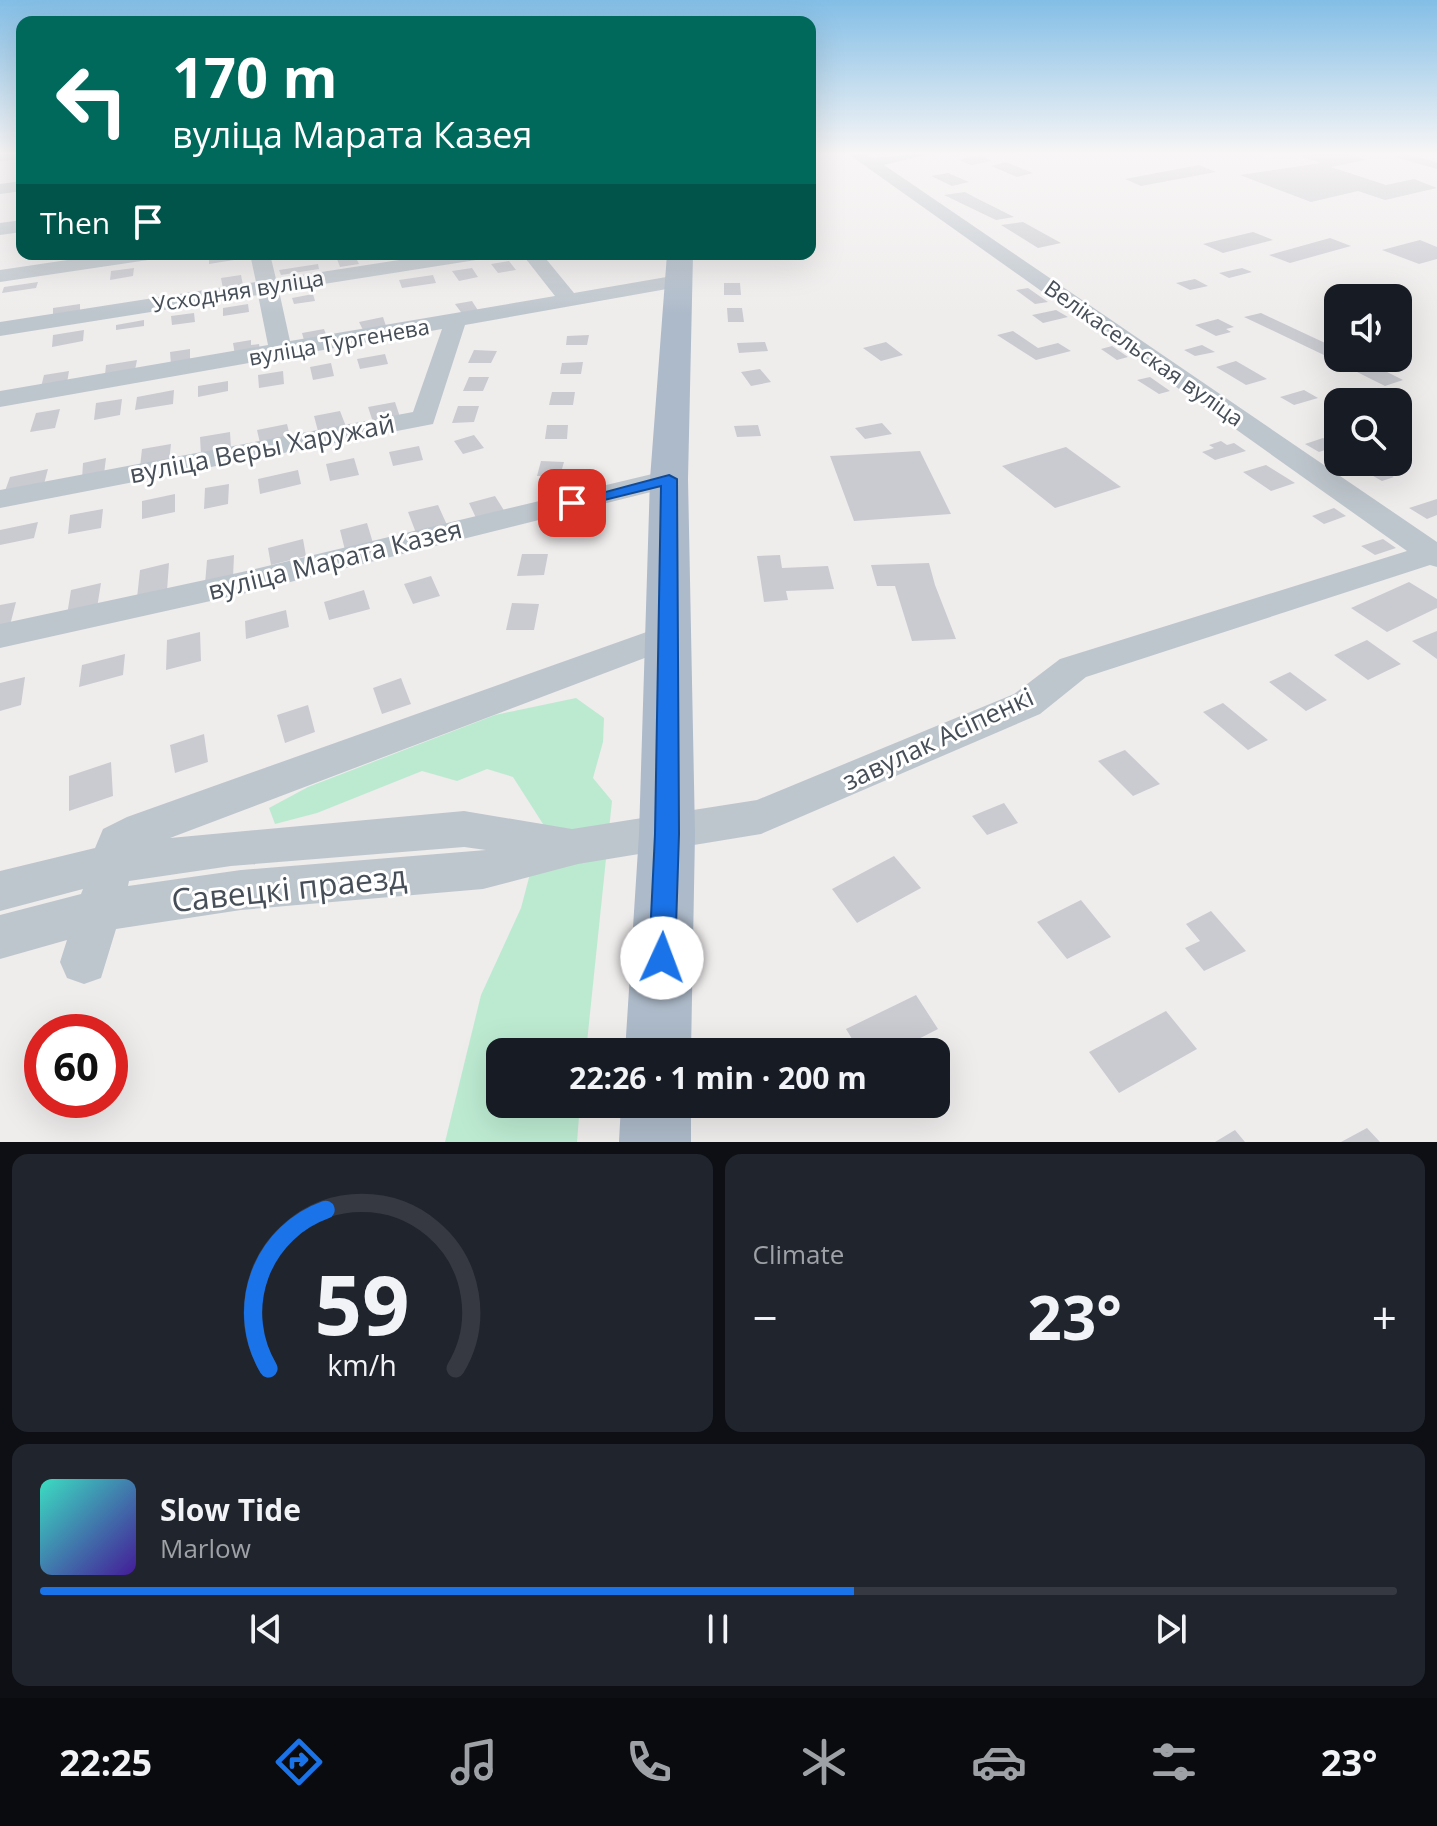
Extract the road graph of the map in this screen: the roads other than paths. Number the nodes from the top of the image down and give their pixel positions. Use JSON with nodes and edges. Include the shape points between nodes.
{"nodes":[{"id":1,"x":933,"y":206,"type":"edge"},
{"id":2,"x":108,"y":260,"type":"edge"},
{"id":3,"x":261,"y":260,"type":"edge"},
{"id":4,"x":438,"y":260,"type":"edge"},
{"id":5,"x":537,"y":260,"type":"edge"},
{"id":6,"x":679,"y":268,"type":"edge"},
{"id":7,"x":0,"y":276,"type":"edge"},
{"id":8,"x":267,"y":287,"type":"junction"},
{"id":9,"x":569,"y":300,"type":"junction"},
{"id":10,"x":455,"y":322,"type":"junction"},
{"id":11,"x":0,"y":329,"type":"edge"},
{"id":12,"x":281,"y":352,"type":"junction"},
{"id":13,"x":0,"y":399,"type":"edge"},
{"id":14,"x":669,"y":479,"type":"junction"},
{"id":15,"x":0,"y":499,"type":"edge"},
{"id":16,"x":1435,"y":554,"type":"edge"},
{"id":17,"x":0,"y":636,"type":"edge"},
{"id":18,"x":667,"y":637,"type":"junction"},
{"id":19,"x":667,"y":834,"type":"junction"},
{"id":20,"x":578,"y":846,"type":"junction"},
{"id":21,"x":114,"y":853,"type":"junction"},
{"id":22,"x":0,"y":891,"type":"edge"},
{"id":23,"x":96,"y":911,"type":"junction"},
{"id":24,"x":0,"y":937,"type":"edge"},
{"id":25,"x":84,"y":962,"type":"dead end"},
{"id":26,"x":659,"y":1038,"type":"edge"},
{"id":27,"x":656,"y":1118,"type":"edge"},
{"id":28,"x":655,"y":1142,"type":"edge"}],
"edges":[{"from":1,"to":16,"type":"street","name":"Велікасельская вуліца"},
{"from":2,"to":7,"type":"street"},
{"from":3,"to":8,"type":"street"},
{"from":4,"to":8,"type":"street","name":"Усходняя вуліца"},
{"from":5,"to":9,"type":"street"},
{"from":6,"to":9,"type":"street","name":"вуліца Тургенева"},
{"from":6,"to":14,"type":"main road"},
{"from":8,"to":11,"type":"street","name":"Усходняя вуліца"},
{"from":8,"to":12,"type":"street"},
{"from":9,"to":10,"type":"street","name":"вуліца Тургенева"},
{"from":10,"to":12,"type":"street","name":"вуліца Тургенева"},
{"from":10,"to":15,"type":"street","name":"вуліца Веры Харужай","via":[[424,418]]},
{"from":12,"to":13,"type":"street","name":"вуліца Тургенева"},
{"from":14,"to":17,"type":"street","name":"вуліца Марата Казея"},
{"from":14,"to":18,"type":"main road"},
{"from":16,"to":19,"type":"street","name":"завулак Асіпенкі","via":[[1073,668],[1027,704],[761,817]]},
{"from":18,"to":19,"type":"main road"},
{"from":18,"to":21,"type":"street","name":"Савецкі праезд"},
{"from":19,"to":20,"type":"street","name":"Савецкі праезд"},
{"from":19,"to":26,"type":"main road"},
{"from":20,"to":21,"type":"street","name":"Савецкі праезд","via":[[464,829]]},
{"from":20,"to":23,"type":"street","name":"Савецкі праезд","via":[[483,870],[241,890]]},
{"from":21,"to":22,"type":"street","name":"Савецкі праезд"},
{"from":21,"to":23,"type":"street"},
{"from":23,"to":24,"type":"street","name":"Савецкі праезд"},
{"from":23,"to":25,"type":"street"},
{"from":27,"to":28,"type":"main road"}]}
